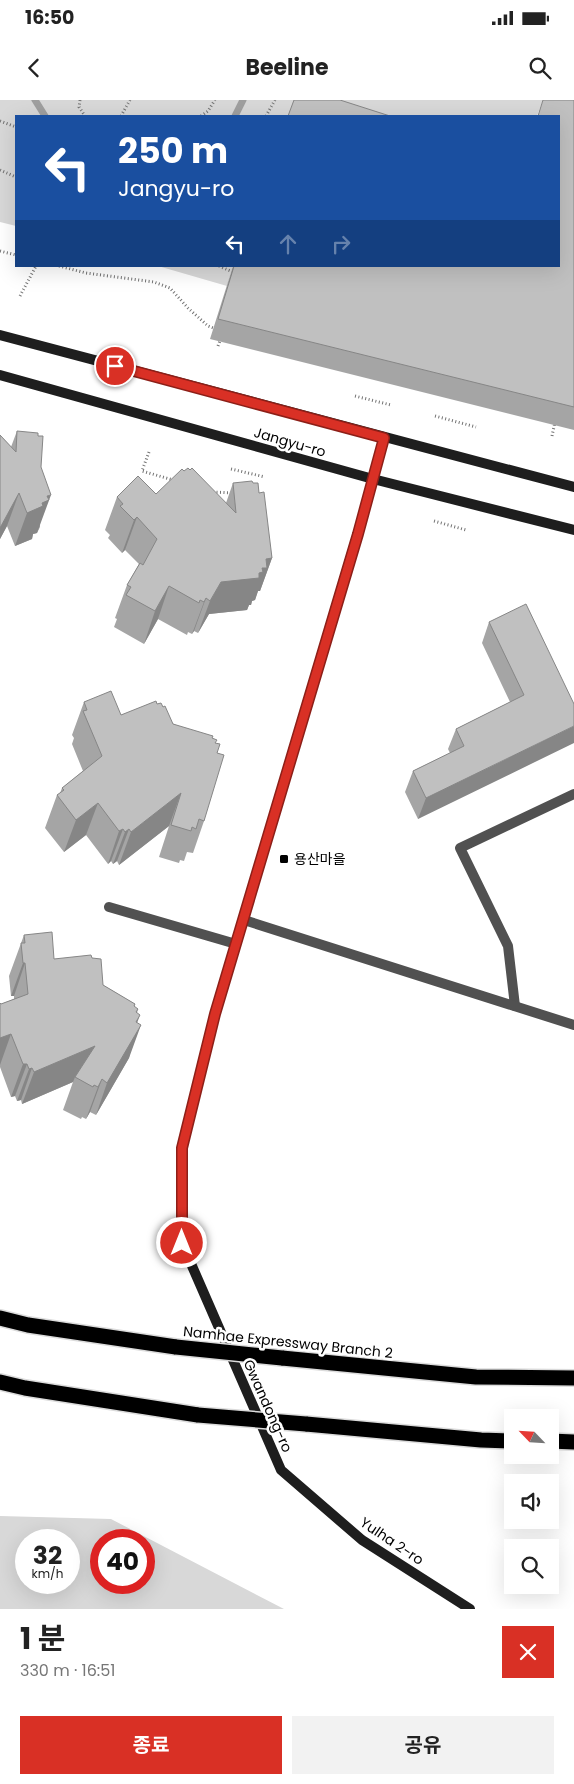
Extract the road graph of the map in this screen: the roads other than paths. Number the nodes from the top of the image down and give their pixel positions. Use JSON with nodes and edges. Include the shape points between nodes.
{"nodes":[{"id":1,"x":0,"y":335,"type":"edge"},
{"id":2,"x":0,"y":375,"type":"edge"},
{"id":3,"x":384,"y":438,"type":"junction"},
{"id":4,"x":373,"y":479,"type":"junction"},
{"id":5,"x":574,"y":487,"type":"edge"},
{"id":6,"x":574,"y":530,"type":"edge"},
{"id":7,"x":574,"y":794,"type":"edge"},
{"id":8,"x":109,"y":907,"type":"dead end"},
{"id":9,"x":244,"y":920,"type":"junction"},
{"id":10,"x":236,"y":944,"type":"junction"},
{"id":11,"x":515,"y":1006,"type":"junction"},
{"id":12,"x":574,"y":1025,"type":"edge"},
{"id":13,"x":0,"y":1318,"type":"edge"},
{"id":14,"x":574,"y":1378,"type":"edge"},
{"id":15,"x":0,"y":1382,"type":"edge"},
{"id":16,"x":504,"y":1440,"type":"edge"},
{"id":17,"x":559,"y":1442,"type":"edge"},
{"id":18,"x":574,"y":1442,"type":"edge"},
{"id":19,"x":281,"y":1470,"type":"joint"},
{"id":20,"x":470,"y":1609,"type":"edge"}],
"edges":[{"from":1,"to":3,"type":"street","name":"Jangyu-ro"},
{"from":2,"to":4,"type":"street","name":"Jangyu-ro"},
{"from":3,"to":4,"type":"street"},
{"from":3,"to":5,"type":"street","name":"Jangyu-ro"},
{"from":4,"to":6,"type":"street","name":"Jangyu-ro"},
{"from":4,"to":9,"type":"street"},
{"from":7,"to":11,"type":"street","via":[[460,848],[508,946]]},
{"from":8,"to":10,"type":"street"},
{"from":9,"to":10,"type":"street"},
{"from":9,"to":11,"type":"street"},
{"from":10,"to":19,"type":"street","name":"Gwandong-ro","via":[[182,1148],[182,1243]]},
{"from":11,"to":12,"type":"street"},
{"from":13,"to":14,"type":"highway","name":"Namhae Expressway Branch 2","bridge":true,"via":[[176,1347],[476,1377]]},
{"from":15,"to":16,"type":"highway","bridge":true,"via":[[198,1415]]},
{"from":17,"to":18,"type":"highway"},
{"from":19,"to":20,"type":"street","name":"Yulha 2-ro","via":[[362,1540]]}]}
